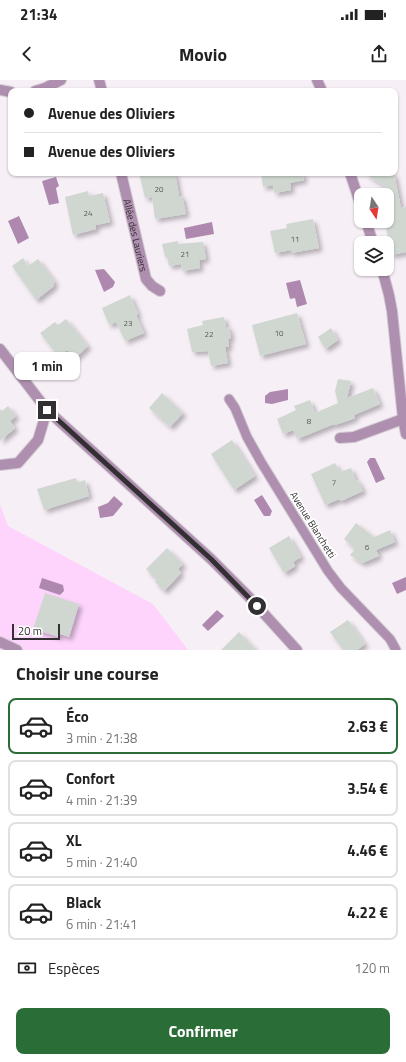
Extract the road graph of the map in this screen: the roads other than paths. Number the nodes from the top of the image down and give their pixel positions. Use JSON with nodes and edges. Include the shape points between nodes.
{"nodes":[{"id":1,"x":61,"y":80,"type":"edge"},
{"id":2,"x":45,"y":88,"type":"edge"},
{"id":3,"x":122,"y":176,"type":"edge"},
{"id":4,"x":351,"y":176,"type":"edge"},
{"id":5,"x":355,"y":188,"type":"edge"},
{"id":6,"x":384,"y":276,"type":"edge"},
{"id":7,"x":160,"y":291,"type":"dead end"},
{"id":8,"x":0,"y":349,"type":"edge"},
{"id":9,"x":229,"y":399,"type":"dead end"},
{"id":10,"x":47,"y":410,"type":"junction"},
{"id":11,"x":403,"y":419,"type":"junction"},
{"id":12,"x":406,"y":434,"type":"edge"},
{"id":13,"x":340,"y":438,"type":"dead end"},
{"id":14,"x":0,"y":465,"type":"edge"},
{"id":15,"x":0,"y":642,"type":"edge"},
{"id":16,"x":17,"y":650,"type":"edge"},
{"id":17,"x":297,"y":650,"type":"edge"},
{"id":18,"x":396,"y":650,"type":"edge"}],
"edges":[{"from":1,"to":2,"type":"street"},
{"from":3,"to":7,"type":"street","name":"Allée des Lauriers","via":[[146,278]]},
{"from":4,"to":5,"type":"street"},
{"from":6,"to":11,"type":"street","via":[[392,311]]},
{"from":8,"to":10,"type":"street"},
{"from":9,"to":18,"type":"lane","name":"Avenue Blanchetti","via":[[261,462],[328,571],[390,639]]},
{"from":10,"to":14,"type":"street","via":[[38,440],[18,463]]},
{"from":10,"to":17,"type":"street","via":[[211,559]]},
{"from":11,"to":12,"type":"street"},
{"from":11,"to":13,"type":"street","via":[[354,437]]},
{"from":15,"to":16,"type":"street"}]}
